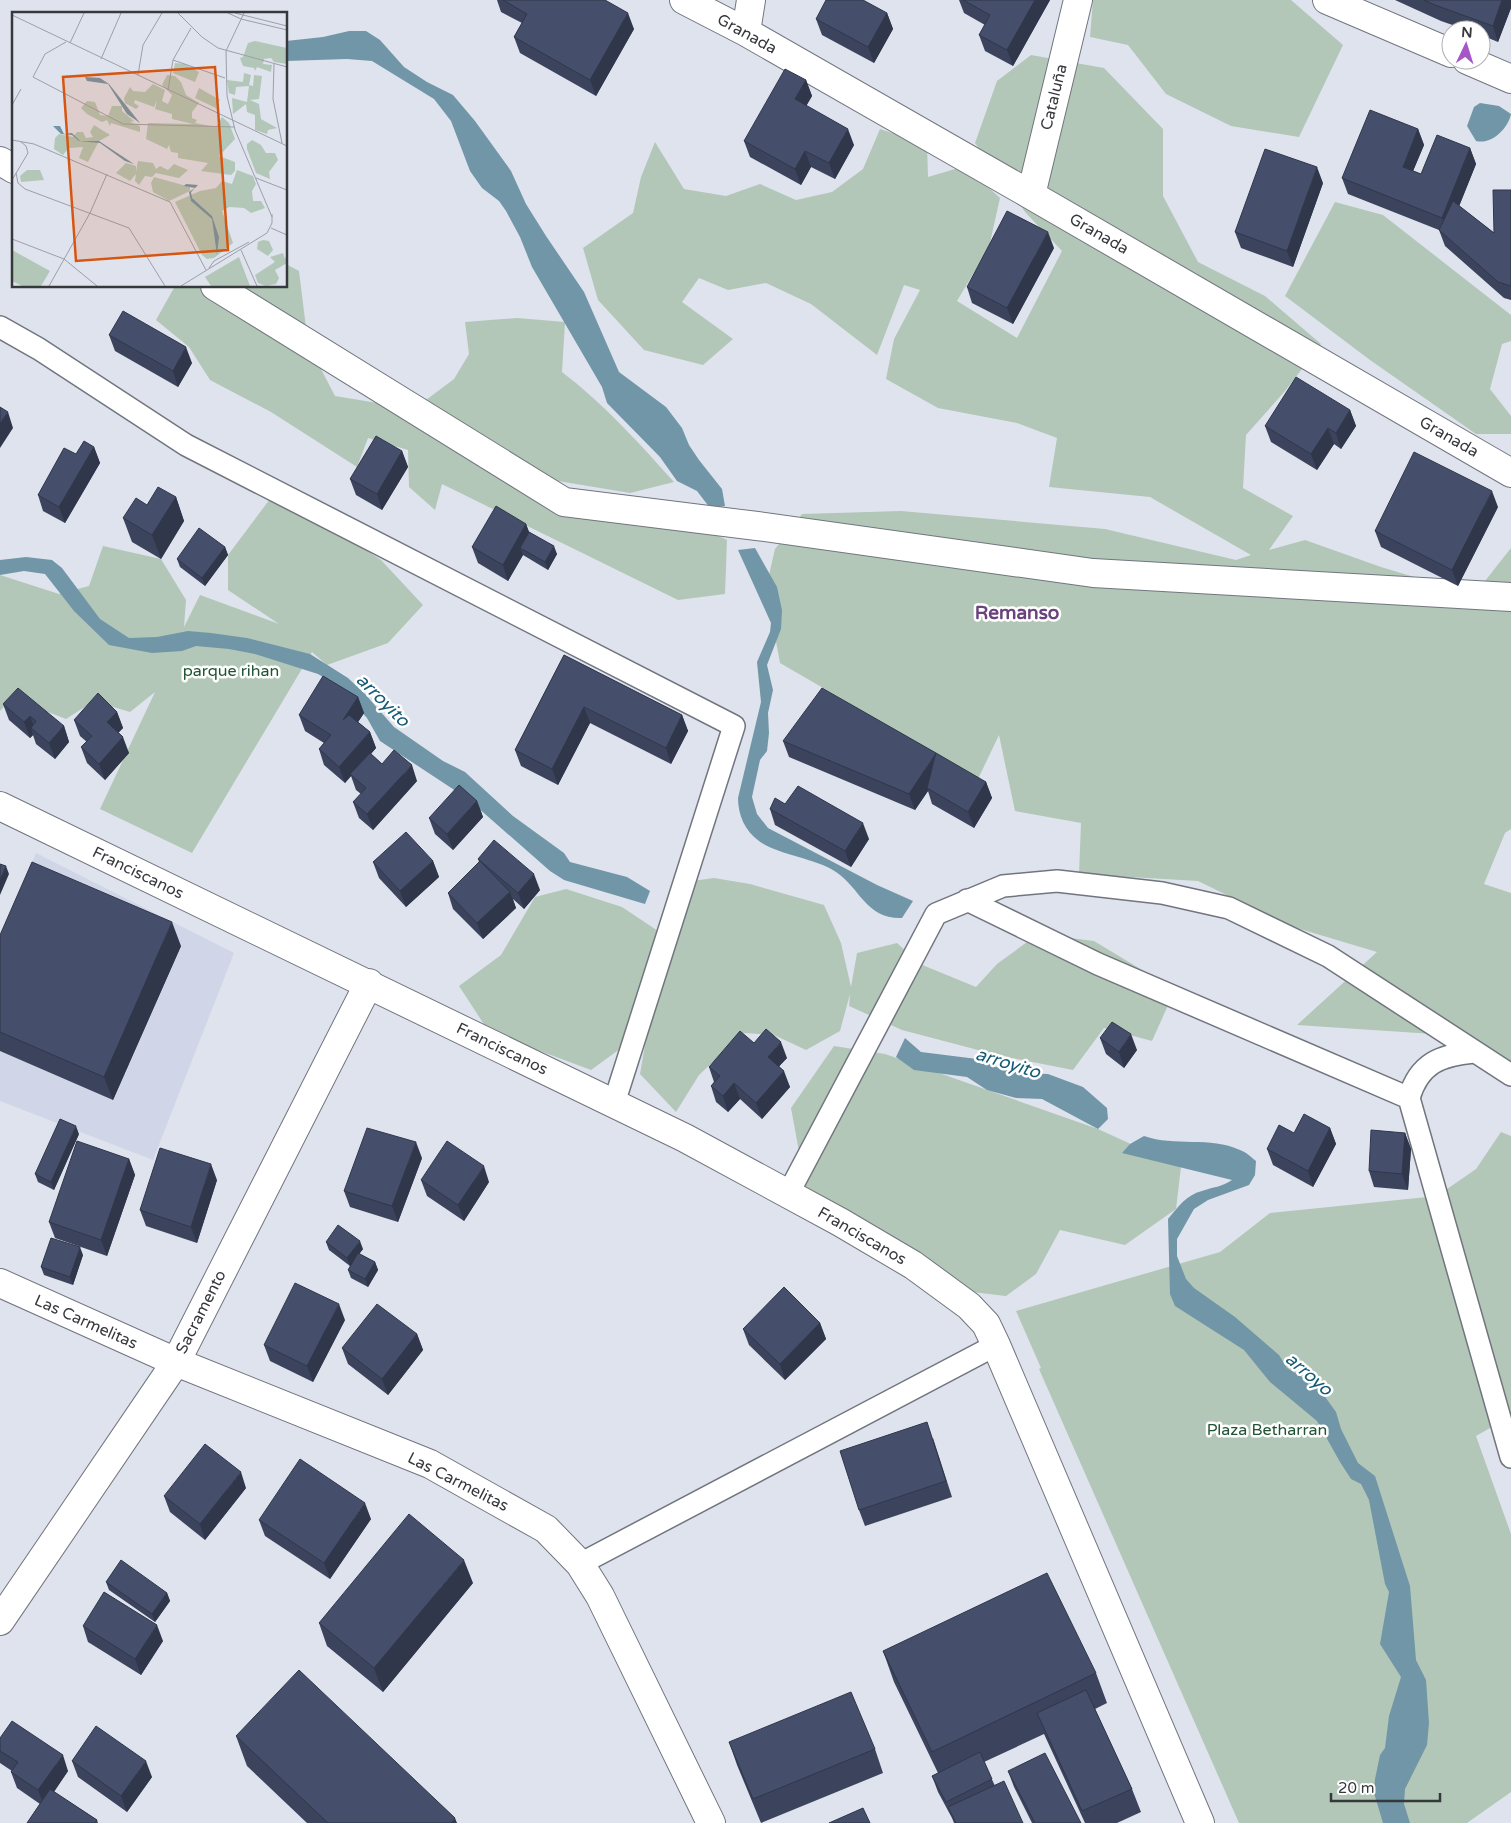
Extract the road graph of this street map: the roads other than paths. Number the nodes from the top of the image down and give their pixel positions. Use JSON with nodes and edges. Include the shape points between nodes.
{"nodes":[{"id":1,"x":684,"y":0,"type":"edge"},
{"id":2,"x":751,"y":0,"type":"edge"},
{"id":3,"x":1078,"y":0,"type":"edge"},
{"id":4,"x":1327,"y":0,"type":"edge"},
{"id":5,"x":746,"y":32,"type":"junction"},
{"id":6,"x":1441,"y":49,"type":"edge"},
{"id":7,"x":1490,"y":70,"type":"edge"},
{"id":8,"x":1511,"y":79,"type":"edge"},
{"id":9,"x":0,"y":161,"type":"edge"},
{"id":10,"x":12,"y":168,"type":"edge"},
{"id":11,"x":1031,"y":195,"type":"junction"},
{"id":12,"x":218,"y":288,"type":"edge"},
{"id":13,"x":0,"y":327,"type":"edge"},
{"id":14,"x":1511,"y":473,"type":"edge"},
{"id":15,"x":1511,"y":597,"type":"edge"},
{"id":16,"x":0,"y":806,"type":"edge"},
{"id":17,"x":968,"y":900,"type":"junction"},
{"id":18,"x":369,"y":983,"type":"junction"},
{"id":19,"x":1474,"y":1052,"type":"junction"},
{"id":20,"x":1511,"y":1075,"type":"edge"},
{"id":21,"x":1409,"y":1098,"type":"junction"},
{"id":22,"x":614,"y":1103,"type":"junction"},
{"id":23,"x":788,"y":1194,"type":"junction"},
{"id":24,"x":0,"y":1283,"type":"edge"},
{"id":25,"x":991,"y":1334,"type":"junction"},
{"id":26,"x":176,"y":1362,"type":"junction"},
{"id":27,"x":1511,"y":1456,"type":"edge"},
{"id":28,"x":580,"y":1564,"type":"junction"},
{"id":29,"x":0,"y":1621,"type":"edge"},
{"id":30,"x":711,"y":1823,"type":"edge"},
{"id":31,"x":1200,"y":1823,"type":"edge"}],
"edges":[{"from":1,"to":5,"type":"street","name":"Granada"},
{"from":2,"to":5,"type":"street"},
{"from":3,"to":11,"type":"street","name":"Cataluña"},
{"from":4,"to":6,"type":"street"},
{"from":5,"to":11,"type":"street","name":"Granada"},
{"from":7,"to":8,"type":"street"},
{"from":9,"to":10,"type":"street"},
{"from":11,"to":14,"type":"street","name":"Granada"},
{"from":12,"to":15,"type":"street","via":[[564,502],[1093,573]]},
{"from":13,"to":22,"type":"lane","via":[[186,445],[734,726]]},
{"from":16,"to":18,"type":"street","name":"Franciscanos"},
{"from":17,"to":19,"type":"lane","via":[[1003,886],[1057,881],[1162,893],[1228,908],[1328,956]]},
{"from":17,"to":21,"type":"lane","via":[[1098,964]]},
{"from":17,"to":23,"type":"lane","via":[[936,914]]},
{"from":18,"to":22,"type":"street","name":"Franciscanos"},
{"from":18,"to":26,"type":"street","name":"Sacramento"},
{"from":19,"to":20,"type":"lane"},
{"from":19,"to":21,"type":"lane","via":[[1438,1058],[1413,1082]]},
{"from":21,"to":27,"type":"lane"},
{"from":22,"to":23,"type":"street","name":"Franciscanos"},
{"from":23,"to":25,"type":"street","name":"Franciscanos","via":[[913,1265],[969,1306]]},
{"from":24,"to":26,"type":"street","name":"Las Carmelitas"},
{"from":25,"to":28,"type":"lane"},
{"from":25,"to":31,"type":"street"},
{"from":26,"to":28,"type":"street","name":"Las Carmelitas","via":[[430,1464],[546,1529]]},
{"from":26,"to":29,"type":"street","name":"Sacramento"},
{"from":28,"to":30,"type":"street","name":"Las Carmelitas","via":[[600,1596]]}]}
